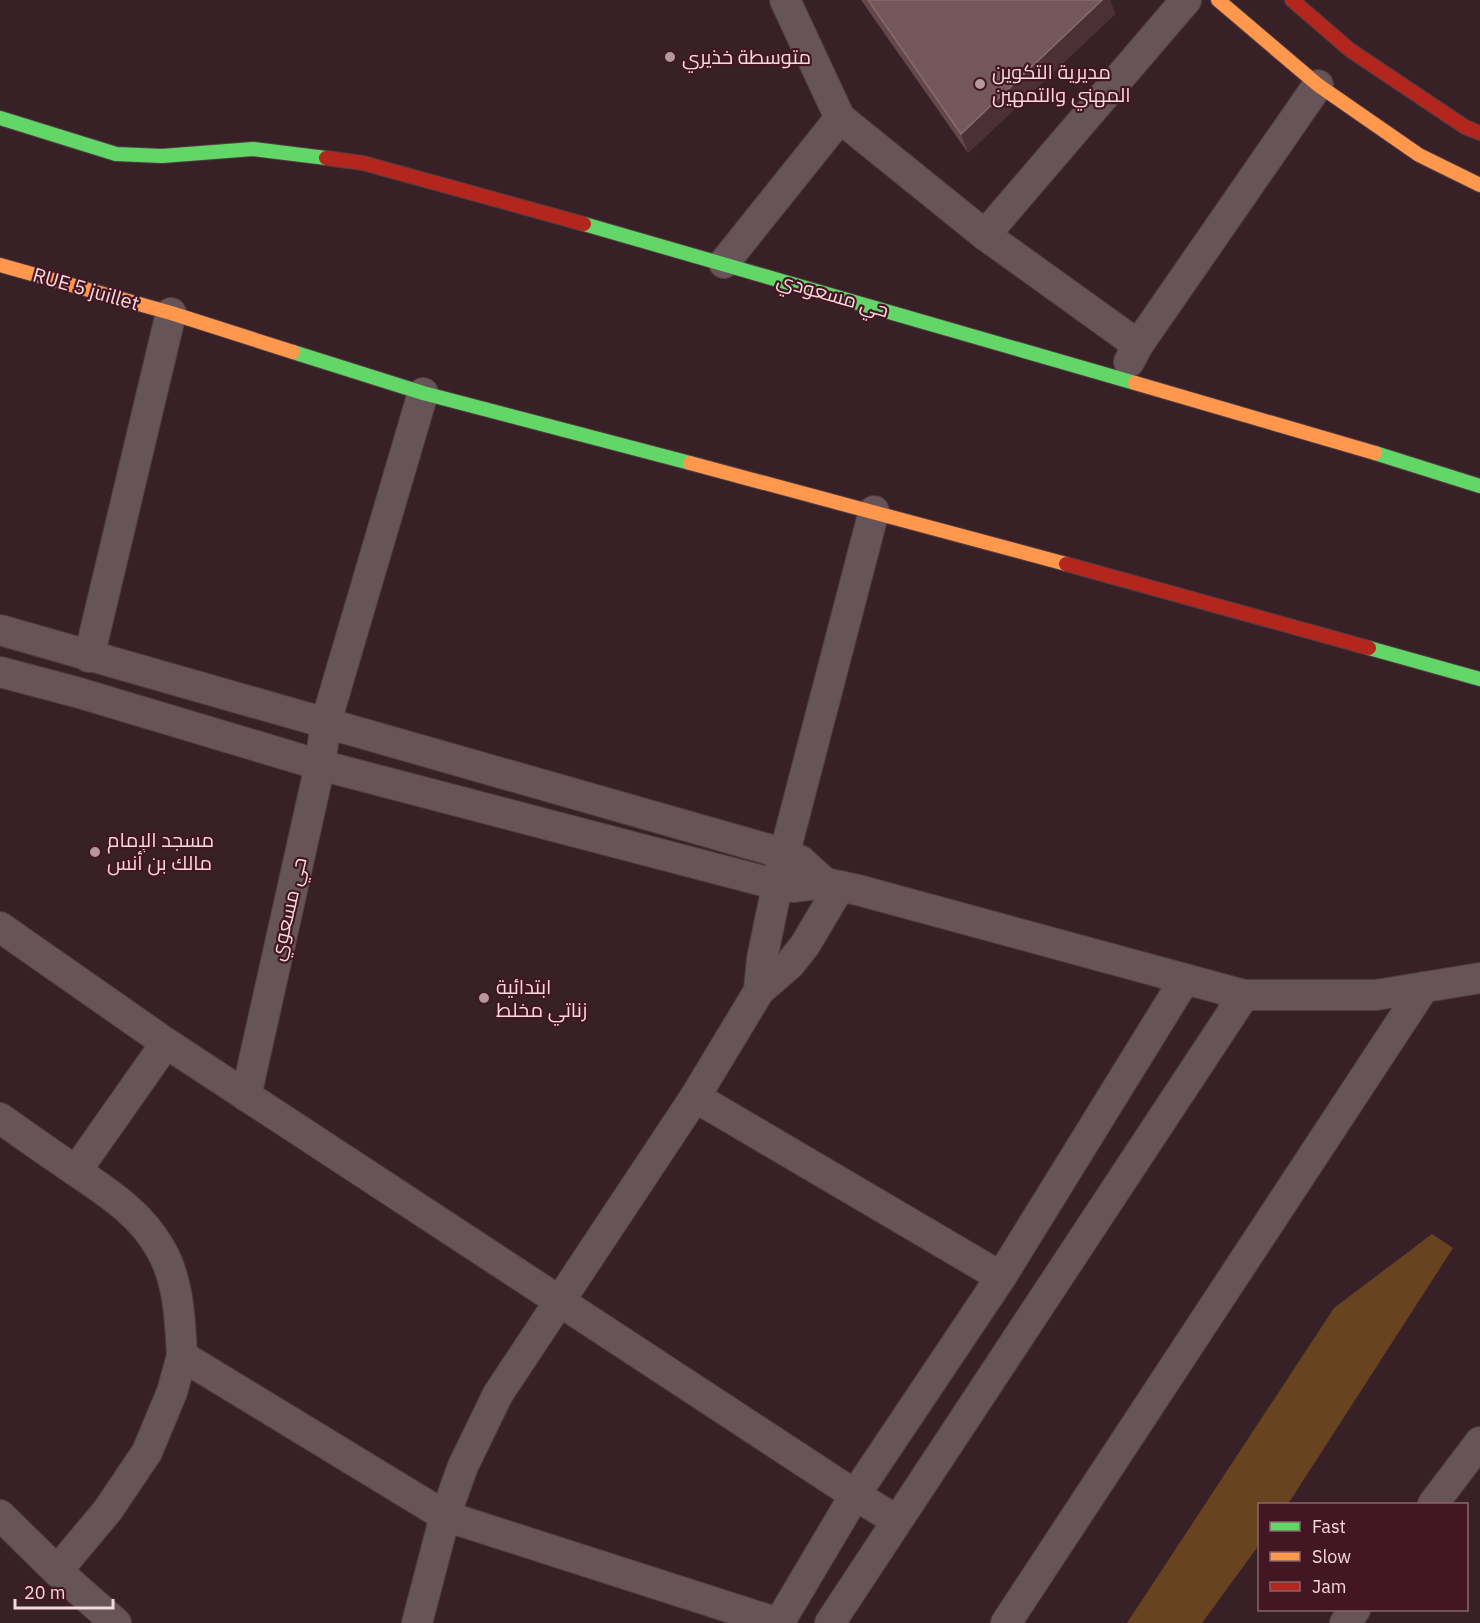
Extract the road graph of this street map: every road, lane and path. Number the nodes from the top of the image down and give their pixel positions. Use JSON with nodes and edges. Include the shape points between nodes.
{"nodes":[{"id":1,"x":785,"y":0,"type":"edge"},
{"id":2,"x":1186,"y":0,"type":"edge"},
{"id":3,"x":1218,"y":0,"type":"edge"},
{"id":4,"x":1292,"y":0,"type":"edge"},
{"id":5,"x":1318,"y":85,"type":"junction"},
{"id":6,"x":0,"y":118,"type":"edge"},
{"id":7,"x":840,"y":118,"type":"junction"},
{"id":8,"x":1480,"y":133,"type":"edge"},
{"id":9,"x":1480,"y":185,"type":"edge"},
{"id":10,"x":985,"y":235,"type":"junction"},
{"id":11,"x":724,"y":263,"type":"junction"},
{"id":12,"x":0,"y":265,"type":"edge"},
{"id":13,"x":171,"y":313,"type":"junction"},
{"id":14,"x":1138,"y":345,"type":"junction"},
{"id":15,"x":1120,"y":378,"type":"junction"},
{"id":16,"x":423,"y":393,"type":"junction"},
{"id":17,"x":1480,"y":486,"type":"edge"},
{"id":18,"x":874,"y":511,"type":"junction"},
{"id":19,"x":0,"y":630,"type":"edge"},
{"id":20,"x":89,"y":657,"type":"junction"},
{"id":21,"x":0,"y":672,"type":"edge"},
{"id":22,"x":1480,"y":680,"type":"edge"},
{"id":23,"x":326,"y":722,"type":"junction"},
{"id":24,"x":320,"y":765,"type":"junction"},
{"id":25,"x":785,"y":854,"type":"junction"},
{"id":26,"x":778,"y":885,"type":"junction"},
{"id":27,"x":833,"y":885,"type":"junction"},
{"id":28,"x":0,"y":927,"type":"edge"},
{"id":29,"x":1479,"y":975,"type":"edge"},
{"id":30,"x":1185,"y":979,"type":"junction"},
{"id":31,"x":1424,"y":987,"type":"junction"},
{"id":32,"x":759,"y":991,"type":"junction"},
{"id":33,"x":1244,"y":995,"type":"junction"},
{"id":34,"x":166,"y":1043,"type":"junction"},
{"id":35,"x":246,"y":1096,"type":"junction"},
{"id":36,"x":695,"y":1097,"type":"junction"},
{"id":37,"x":0,"y":1118,"type":"edge"},
{"id":38,"x":76,"y":1171,"type":"junction"},
{"id":39,"x":1001,"y":1277,"type":"junction"},
{"id":40,"x":559,"y":1301,"type":"junction"},
{"id":41,"x":183,"y":1356,"type":"junction"},
{"id":42,"x":1480,"y":1442,"type":"edge"},
{"id":43,"x":855,"y":1495,"type":"junction"},
{"id":44,"x":1434,"y":1503,"type":"edge"},
{"id":45,"x":0,"y":1515,"type":"edge"},
{"id":46,"x":445,"y":1516,"type":"junction"},
{"id":47,"x":896,"y":1520,"type":"junction"},
{"id":48,"x":57,"y":1571,"type":"junction"},
{"id":49,"x":1354,"y":1611,"type":"edge"},
{"id":50,"x":116,"y":1623,"type":"edge"},
{"id":51,"x":417,"y":1623,"type":"edge"},
{"id":52,"x":778,"y":1623,"type":"edge"},
{"id":53,"x":830,"y":1623,"type":"edge"},
{"id":54,"x":1006,"y":1623,"type":"edge"},
{"id":55,"x":1345,"y":1623,"type":"edge"}],
"edges":[{"from":1,"to":7,"type":"street"},
{"from":2,"to":10,"type":"street"},
{"from":3,"to":5,"type":"street"},
{"from":4,"to":8,"type":"street","via":[[1350,50],[1465,127]]},
{"from":5,"to":9,"type":"street","via":[[1419,155]]},
{"from":5,"to":14,"type":"street"},
{"from":6,"to":11,"type":"street","name":"حي مسعودي","via":[[116,153],[162,156],[253,149],[363,163]]},
{"from":7,"to":10,"type":"street"},
{"from":7,"to":11,"type":"street"},
{"from":10,"to":14,"type":"street"},
{"from":11,"to":15,"type":"street","name":"حي مسعودي"},
{"from":12,"to":13,"type":"street","name":"RUE 5 juillet"},
{"from":13,"to":16,"type":"street","name":"RUE 5 juillet"},
{"from":13,"to":20,"type":"street"},
{"from":14,"to":15,"type":"street"},
{"from":15,"to":17,"type":"street","name":"حي مسعودي"},
{"from":16,"to":18,"type":"street","name":"RUE 5 juillet"},
{"from":16,"to":23,"type":"street","name":"حي مسعوي"},
{"from":18,"to":22,"type":"street","name":"RUE 5 juillet"},
{"from":18,"to":25,"type":"street"},
{"from":19,"to":20,"type":"street"},
{"from":20,"to":23,"type":"street"},
{"from":21,"to":24,"type":"street"},
{"from":23,"to":24,"type":"street","name":"حي مسعوي"},
{"from":23,"to":25,"type":"street"},
{"from":24,"to":26,"type":"street"},
{"from":24,"to":35,"type":"street","name":"حي مسعوي"},
{"from":25,"to":26,"type":"street"},
{"from":25,"to":27,"type":"street"},
{"from":26,"to":27,"type":"street"},
{"from":26,"to":32,"type":"street"},
{"from":27,"to":30,"type":"street"},
{"from":27,"to":32,"type":"street","via":[[805,945]]},
{"from":28,"to":34,"type":"street"},
{"from":29,"to":31,"type":"street"},
{"from":30,"to":33,"type":"street"},
{"from":30,"to":39,"type":"street"},
{"from":31,"to":33,"type":"street","via":[[1376,995]]},
{"from":31,"to":54,"type":"street"},
{"from":32,"to":36,"type":"street"},
{"from":33,"to":47,"type":"street"},
{"from":34,"to":35,"type":"street"},
{"from":34,"to":38,"type":"street"},
{"from":35,"to":40,"type":"street"},
{"from":36,"to":39,"type":"street"},
{"from":36,"to":40,"type":"street"},
{"from":37,"to":38,"type":"street"},
{"from":38,"to":41,"type":"street","via":[[143,1222],[162,1250],[180,1310]]},
{"from":39,"to":43,"type":"street"},
{"from":40,"to":43,"type":"street"},
{"from":40,"to":46,"type":"street","via":[[498,1394],[463,1466]]},
{"from":41,"to":46,"type":"street"},
{"from":41,"to":48,"type":"street","via":[[147,1452],[108,1510]]},
{"from":42,"to":44,"type":"street"},
{"from":43,"to":47,"type":"street"},
{"from":43,"to":52,"type":"street"},
{"from":45,"to":48,"type":"street"},
{"from":46,"to":51,"type":"street"},
{"from":46,"to":52,"type":"street"},
{"from":47,"to":53,"type":"street"},
{"from":48,"to":50,"type":"street"},
{"from":49,"to":55,"type":"street"}]}
